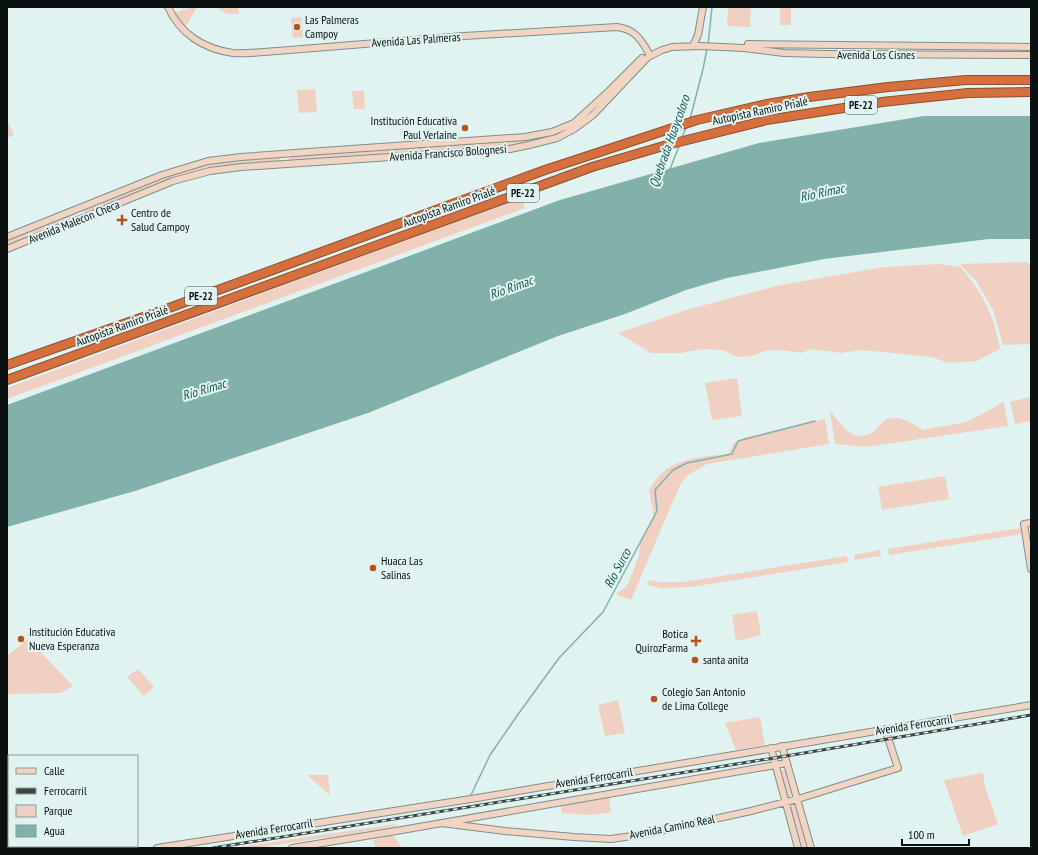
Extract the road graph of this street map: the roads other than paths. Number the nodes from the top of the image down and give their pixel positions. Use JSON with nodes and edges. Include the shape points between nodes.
{"nodes":[{"id":1,"x":168,"y":7,"type":"edge"},
{"id":2,"x":703,"y":7,"type":"edge"},
{"id":3,"x":697,"y":45,"type":"junction"},
{"id":4,"x":721,"y":45,"type":"junction"},
{"id":5,"x":923,"y":46,"type":"junction"},
{"id":6,"x":1031,"y":47,"type":"edge"},
{"id":7,"x":648,"y":52,"type":"junction"},
{"id":8,"x":923,"y":55,"type":"junction"},
{"id":9,"x":1031,"y":55,"type":"edge"},
{"id":10,"x":1013,"y":80,"type":"junction"},
{"id":11,"x":1031,"y":80,"type":"edge"},
{"id":12,"x":1014,"y":92,"type":"junction"},
{"id":13,"x":1031,"y":92,"type":"edge"},
{"id":14,"x":162,"y":175,"type":"joint"},
{"id":15,"x":163,"y":185,"type":"joint"},
{"id":16,"x":7,"y":237,"type":"edge"},
{"id":17,"x":7,"y":249,"type":"edge"},
{"id":18,"x":7,"y":365,"type":"edge"},
{"id":19,"x":7,"y":380,"type":"edge"},
{"id":20,"x":1029,"y":524,"type":"edge"},
{"id":21,"x":1028,"y":534,"type":"edge"},
{"id":22,"x":1031,"y":569,"type":"edge"},
{"id":23,"x":1031,"y":705,"type":"edge"},
{"id":24,"x":885,"y":729,"type":"junction"},
{"id":25,"x":782,"y":746,"type":"junction"},
{"id":26,"x":771,"y":748,"type":"junction"},
{"id":27,"x":787,"y":763,"type":"junction"},
{"id":28,"x":775,"y":765,"type":"junction"},
{"id":29,"x":798,"y":799,"type":"junction"},
{"id":30,"x":786,"y":802,"type":"junction"},
{"id":31,"x":441,"y":823,"type":"junction"},
{"id":32,"x":314,"y":846,"type":"edge"},
{"id":33,"x":157,"y":848,"type":"edge"},
{"id":34,"x":292,"y":848,"type":"edge"},
{"id":35,"x":798,"y":848,"type":"edge"},
{"id":36,"x":811,"y":848,"type":"edge"}],
"edges":[{"from":1,"to":7,"type":"street","name":"Avenida Las Palmeras","via":[[176,22],[192,38],[212,48],[234,53],[617,27],[636,34]]},
{"from":2,"to":3,"type":"street"},
{"from":3,"to":4,"type":"street"},
{"from":3,"to":7,"type":"street","name":"Avenida Francisco Bolognesi","via":[[667,45]]},
{"from":3,"to":15,"type":"street","name":"Avenida Francisco Bolognesi","via":[[672,47],[656,52],[645,60],[584,123],[557,138],[510,149],[241,167],[210,171]]},
{"from":4,"to":5,"type":"street","name":"Avenida Los Cisnes"},
{"from":4,"to":8,"type":"street","name":"Avenida Los Cisnes","via":[[796,54]]},
{"from":5,"to":6,"type":"street","name":"Avenida Los Cisnes"},
{"from":5,"to":8,"type":"street","via":[[919,50]]},
{"from":7,"to":14,"type":"street","name":"Avenida Francisco Bolognesi","via":[[574,123],[546,134],[241,157],[208,161]]},
{"from":8,"to":9,"type":"street","name":"Avenida Los Cisnes"},
{"from":10,"to":11,"type":"highway","name":"Autopista Ramiro Prialé","number":"PE-22"},
{"from":10,"to":12,"type":"highway","via":[[1010,87]]},
{"from":10,"to":18,"type":"highway","name":"Autopista Ramiro Prialé","number":"PE-22","via":[[966,80],[824,95],[767,104],[697,120],[545,170]]},
{"from":12,"to":13,"type":"highway","name":"Autopista Ramiro Prialé","number":"PE-22"},
{"from":12,"to":19,"type":"highway","name":"Autopista Ramiro Prialé","number":"PE-22","via":[[882,102],[766,120],[667,145],[592,167]]},
{"from":14,"to":16,"type":"street","name":"Avenida Malecon Checa"},
{"from":15,"to":17,"type":"street","name":"Avenida Malecon Checa"},
{"from":20,"to":21,"type":"street"},
{"from":21,"to":22,"type":"street"},
{"from":23,"to":24,"type":"street","name":"Avenida Ferrocarril"},
{"from":24,"to":25,"type":"street","name":"Avenida Ferrocarril"},
{"from":24,"to":29,"type":"street","name":"Avenida Camino Real","via":[[898,768]]},
{"from":25,"to":26,"type":"street","name":"Avenida Ferrocarril"},
{"from":25,"to":27,"type":"street"},
{"from":26,"to":28,"type":"street"},
{"from":26,"to":33,"type":"street","name":"Avenida Ferrocarril"},
{"from":27,"to":28,"type":"street","name":"Avenida Ferrocarril"},
{"from":27,"to":29,"type":"street"},
{"from":28,"to":30,"type":"street"},
{"from":28,"to":31,"type":"street","name":"Avenida Ferrocarril"},
{"from":29,"to":30,"type":"street","name":"Avenida Camino Real"},
{"from":29,"to":36,"type":"street"},
{"from":30,"to":31,"type":"street","name":"Avenida Camino Real","via":[[751,812],[611,839],[512,832]]},
{"from":30,"to":35,"type":"street"},
{"from":31,"to":32,"type":"street","name":"Avenida Ferrocarril"},
{"from":32,"to":34,"type":"street","name":"Avenida Ferrocarril"}]}
